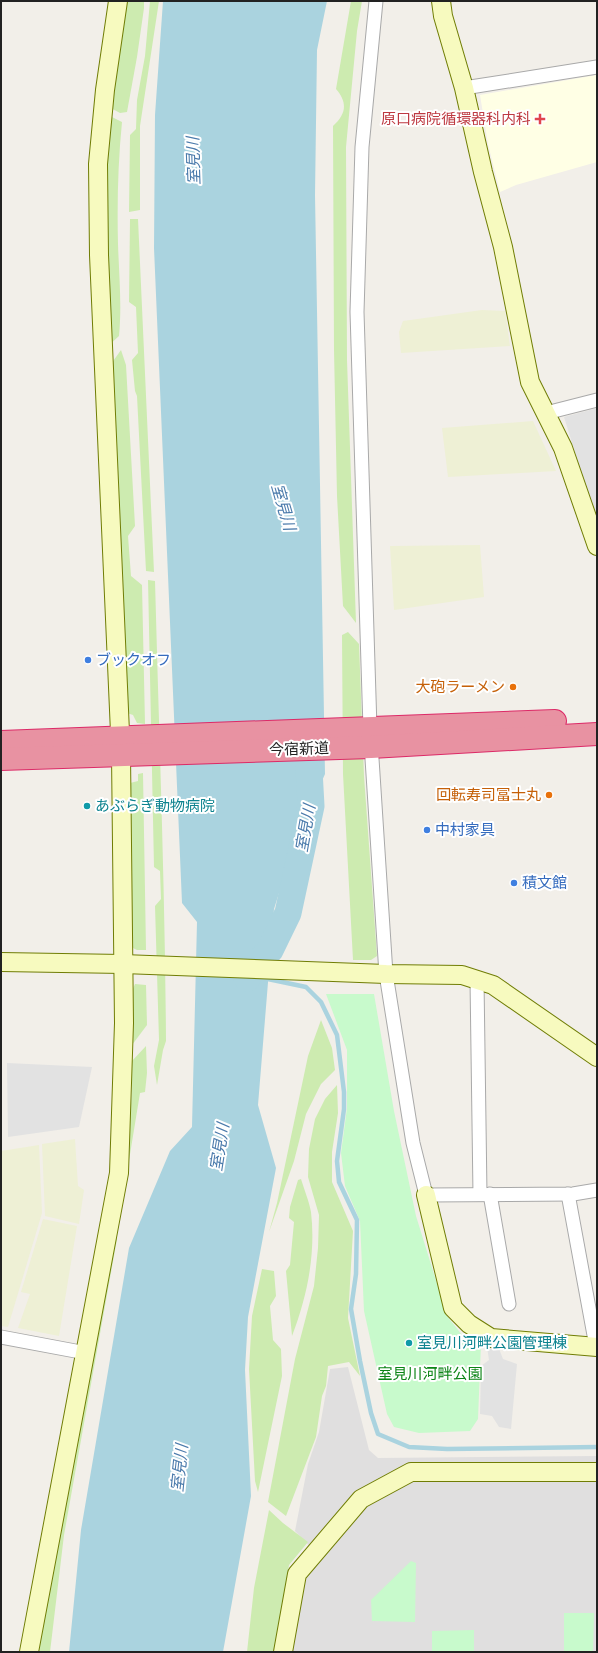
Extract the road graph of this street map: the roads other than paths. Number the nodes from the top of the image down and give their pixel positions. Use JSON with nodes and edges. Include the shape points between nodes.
{"nodes":[{"id":1,"x":118,"y":1,"type":"edge"},
{"id":2,"x":376,"y":1,"type":"edge"},
{"id":3,"x":441,"y":1,"type":"edge"},
{"id":4,"x":597,"y":68,"type":"edge"},
{"id":5,"x":464,"y":88,"type":"junction"},
{"id":6,"x":597,"y":400,"type":"edge"},
{"id":7,"x":546,"y":413,"type":"junction"},
{"id":8,"x":597,"y":546,"type":"edge"},
{"id":9,"x":597,"y":720,"type":"edge"},
{"id":10,"x":597,"y":734,"type":"edge"},
{"id":11,"x":371,"y":737,"type":"junction"},
{"id":12,"x":1,"y":744,"type":"edge"},
{"id":13,"x":121,"y":747,"type":"junction"},
{"id":14,"x":1,"y":962,"type":"edge"},
{"id":15,"x":123,"y":964,"type":"junction"},
{"id":16,"x":386,"y":974,"type":"junction"},
{"id":17,"x":477,"y":980,"type":"junction"},
{"id":18,"x":597,"y":1057,"type":"edge"},
{"id":19,"x":597,"y":1190,"type":"edge"},
{"id":20,"x":485,"y":1194,"type":"junction"},
{"id":21,"x":568,"y":1194,"type":"junction"},
{"id":22,"x":426,"y":1195,"type":"junction"},
{"id":23,"x":509,"y":1304,"type":"dead end"},
{"id":24,"x":1,"y":1337,"type":"edge"},
{"id":25,"x":596,"y":1347,"type":"edge"},
{"id":26,"x":86,"y":1353,"type":"junction"},
{"id":27,"x":597,"y":1472,"type":"edge"},
{"id":28,"x":30,"y":1652,"type":"edge"},
{"id":29,"x":283,"y":1652,"type":"edge"}],
"edges":[{"from":1,"to":13,"type":"street","via":[[105,90],[98,164],[99,255]]},
{"from":2,"to":11,"type":"street","via":[[362,147],[358,312]]},
{"from":3,"to":5,"type":"street"},
{"from":4,"to":5,"type":"street"},
{"from":5,"to":7,"type":"street","via":[[503,247],[530,382]]},
{"from":6,"to":7,"type":"street"},
{"from":7,"to":8,"type":"street","via":[[563,448]]},
{"from":9,"to":11,"type":"highway","name":"今宿新道"},
{"from":10,"to":11,"type":"highway","name":"今宿新道"},
{"from":11,"to":13,"type":"highway","name":"今宿新道"},
{"from":11,"to":16,"type":"street"},
{"from":12,"to":13,"type":"highway","name":"今宿新道"},
{"from":13,"to":15,"type":"street"},
{"from":14,"to":15,"type":"street"},
{"from":15,"to":16,"type":"street"},
{"from":15,"to":26,"type":"street","via":[[124,1023],[118,1173]]},
{"from":16,"to":17,"type":"street","via":[[462,975]]},
{"from":16,"to":22,"type":"street","via":[[413,1143]]},
{"from":17,"to":18,"type":"street","via":[[493,985]]},
{"from":17,"to":20,"type":"street"},
{"from":19,"to":21,"type":"street"},
{"from":20,"to":21,"type":"street"},
{"from":20,"to":22,"type":"street"},
{"from":20,"to":23,"type":"street"},
{"from":21,"to":25,"type":"street"},
{"from":22,"to":25,"type":"street","via":[[453,1308],[469,1324],[491,1338]]},
{"from":24,"to":26,"type":"street"},
{"from":26,"to":28,"type":"street"},
{"from":27,"to":29,"type":"street","via":[[411,1472],[361,1499],[297,1574]]}]}
